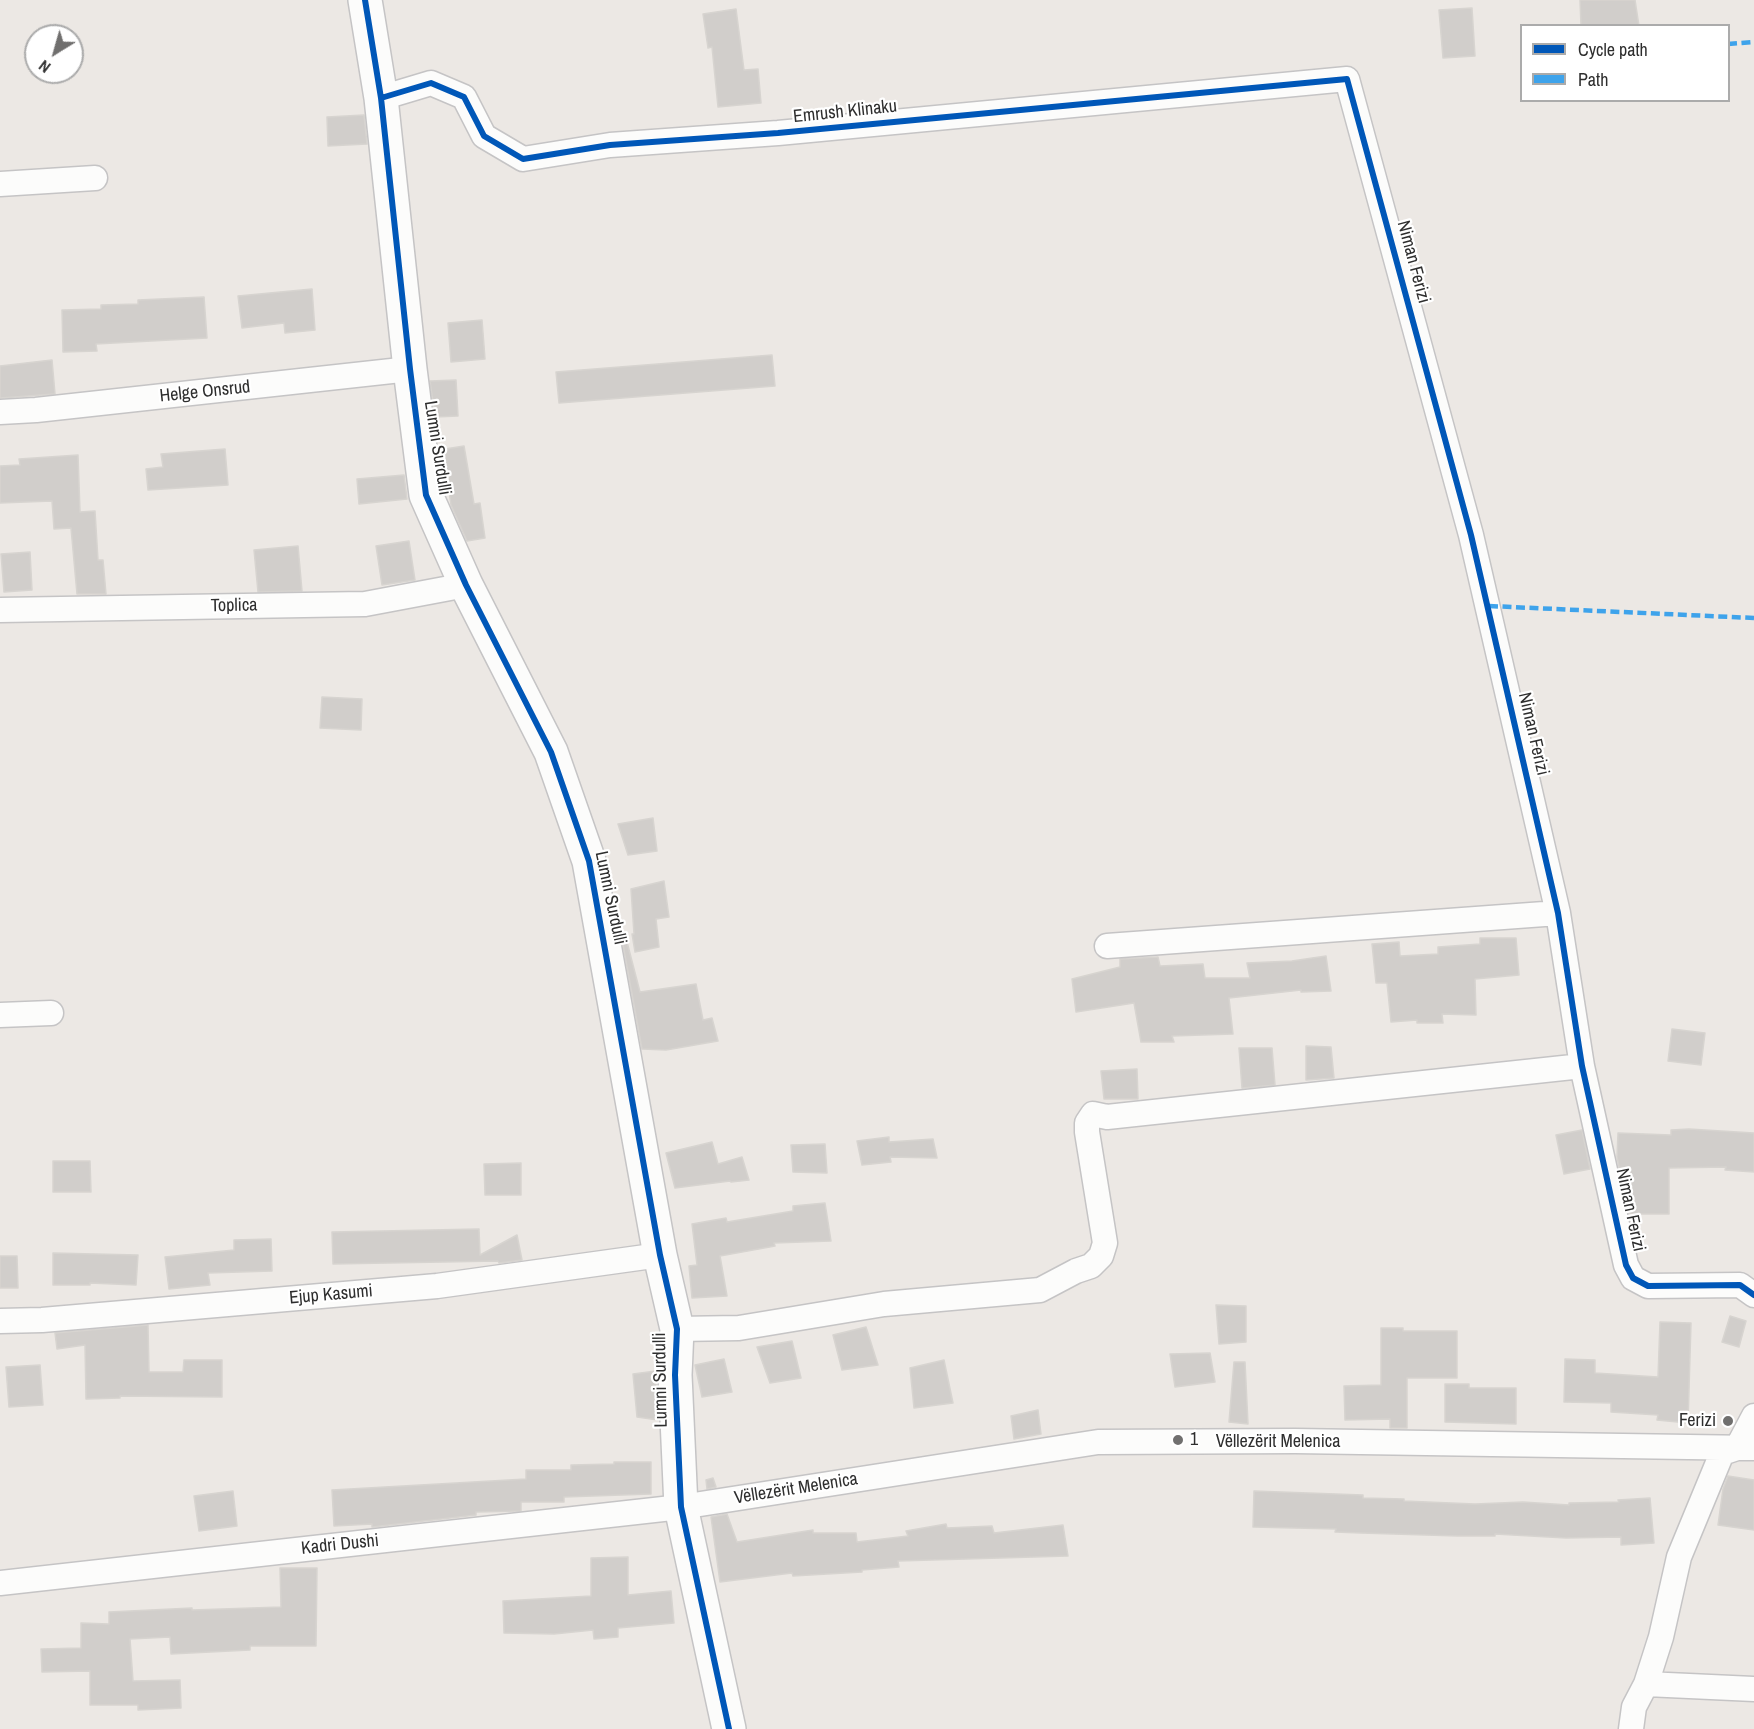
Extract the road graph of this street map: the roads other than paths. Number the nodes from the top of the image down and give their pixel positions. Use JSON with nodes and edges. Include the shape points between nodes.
{"nodes":[{"id":1,"x":365,"y":0,"type":"edge"},
{"id":2,"x":1347,"y":79,"type":"joint"},
{"id":3,"x":381,"y":98,"type":"junction"},
{"id":4,"x":95,"y":178,"type":"dead end"},
{"id":5,"x":0,"y":184,"type":"edge"},
{"id":6,"x":410,"y":369,"type":"junction"},
{"id":7,"x":0,"y":412,"type":"edge"},
{"id":8,"x":466,"y":585,"type":"junction"},
{"id":9,"x":0,"y":610,"type":"edge"},
{"id":10,"x":1558,"y":913,"type":"junction"},
{"id":11,"x":1107,"y":946,"type":"dead end"},
{"id":12,"x":51,"y":1013,"type":"dead end"},
{"id":13,"x":0,"y":1016,"type":"edge"},
{"id":14,"x":1582,"y":1066,"type":"junction"},
{"id":15,"x":660,"y":1255,"type":"junction"},
{"id":16,"x":1754,"y":1295,"type":"edge"},
{"id":17,"x":0,"y":1321,"type":"edge"},
{"id":18,"x":676,"y":1329,"type":"junction"},
{"id":19,"x":1754,"y":1416,"type":"edge"},
{"id":20,"x":1746,"y":1448,"type":"edge"},
{"id":21,"x":681,"y":1507,"type":"junction"},
{"id":22,"x":0,"y":1583,"type":"edge"},
{"id":23,"x":1646,"y":1684,"type":"junction"},
{"id":24,"x":1754,"y":1689,"type":"edge"},
{"id":25,"x":729,"y":1729,"type":"edge"},
{"id":26,"x":1631,"y":1729,"type":"edge"}],
"edges":[{"from":1,"to":3,"type":"street","name":"Lumni Surdulli"},
{"from":2,"to":3,"type":"street","name":"Emrush Klinaku","via":[[778,134],[610,145],[523,159],[484,136],[464,97],[431,83]]},
{"from":2,"to":10,"type":"street","name":"Niman Ferizi","via":[[1471,535]]},
{"from":3,"to":6,"type":"street","name":"Lumni Surdulli"},
{"from":4,"to":5,"type":"street"},
{"from":6,"to":7,"type":"street","name":"Helge Onsrud"},
{"from":6,"to":8,"type":"street","name":"Lumni Surdulli","via":[[426,495]]},
{"from":8,"to":9,"type":"street","name":"Toplica","via":[[365,604]]},
{"from":8,"to":15,"type":"street","name":"Lumni Surdulli","via":[[552,752],[589,861]]},
{"from":10,"to":11,"type":"street"},
{"from":10,"to":14,"type":"street","name":"Niman Ferizi"},
{"from":12,"to":13,"type":"street"},
{"from":14,"to":16,"type":"street","name":"Niman Ferizi","via":[[1626,1265],[1633,1278],[1648,1286],[1740,1285]]},
{"from":14,"to":18,"type":"street","via":[[1107,1118],[1093,1114],[1087,1132],[1105,1243],[1101,1256],[1091,1266],[1040,1290],[884,1304],[739,1328]]},
{"from":15,"to":17,"type":"street","name":"Ejup Kasumi","via":[[436,1286]]},
{"from":15,"to":18,"type":"street","name":"Lumni Surdulli"},
{"from":18,"to":21,"type":"street","name":"Lumni Surdulli"},
{"from":19,"to":20,"type":"street"},
{"from":20,"to":21,"type":"street","name":"Vëllezërit Melenica","via":[[1098,1442]]},
{"from":20,"to":23,"type":"street","via":[[1722,1454],[1679,1557]]},
{"from":21,"to":22,"type":"street","name":"Kadri Dushi"},
{"from":21,"to":25,"type":"street","name":"Lumni Surdulli"},
{"from":23,"to":24,"type":"street"},
{"from":23,"to":26,"type":"street","via":[[1634,1707]]}]}
